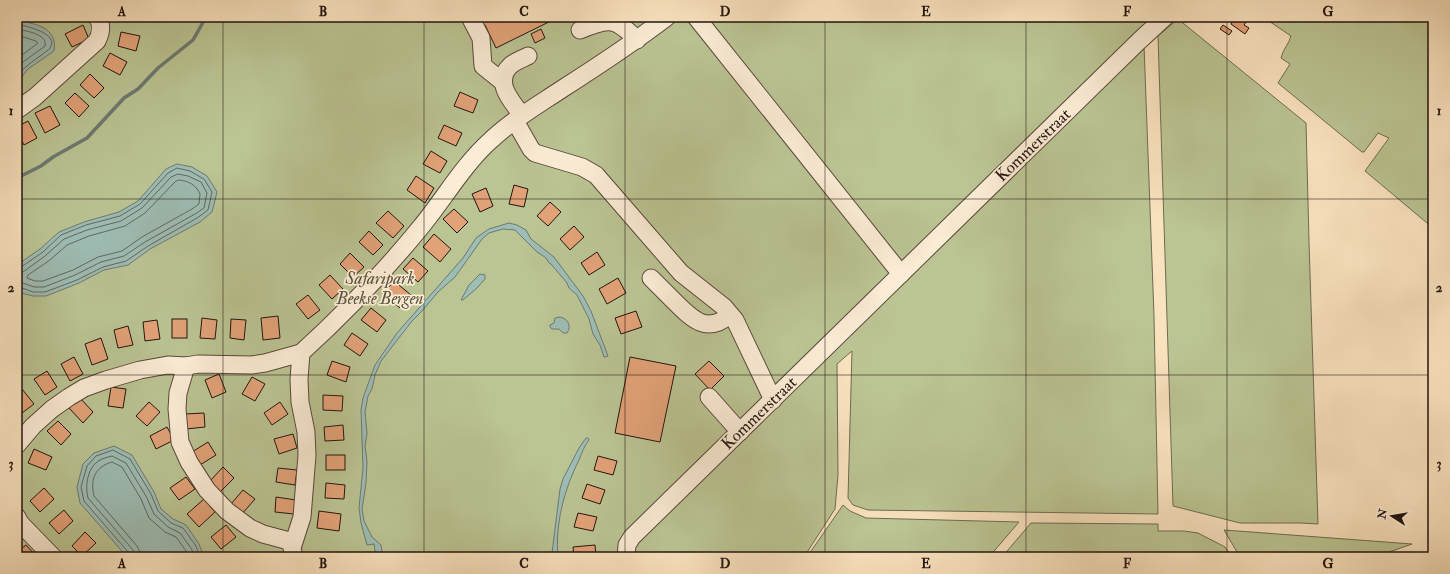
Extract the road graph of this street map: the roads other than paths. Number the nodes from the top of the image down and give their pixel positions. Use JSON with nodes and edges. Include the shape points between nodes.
{"nodes":[{"id":1,"x":97,"y":17,"type":"edge"},
{"id":2,"x":470,"y":17,"type":"edge"},
{"id":3,"x":667,"y":17,"type":"edge"},
{"id":4,"x":696,"y":17,"type":"edge"},
{"id":5,"x":1166,"y":17,"type":"edge"},
{"id":6,"x":580,"y":30,"type":"dead end"},
{"id":7,"x":637,"y":40,"type":"junction"},
{"id":8,"x":528,"y":56,"type":"dead end"},
{"id":9,"x":503,"y":82,"type":"junction"},
{"id":10,"x":17,"y":110,"type":"edge"},
{"id":11,"x":519,"y":118,"type":"junction"},
{"id":12,"x":901,"y":274,"type":"junction"},
{"id":13,"x":651,"y":278,"type":"dead end"},
{"id":14,"x":730,"y":314,"type":"junction"},
{"id":15,"x":302,"y":353,"type":"junction"},
{"id":16,"x":186,"y":366,"type":"junction"},
{"id":17,"x":709,"y":397,"type":"dead end"},
{"id":18,"x":773,"y":400,"type":"junction"},
{"id":19,"x":740,"y":432,"type":"junction"},
{"id":20,"x":17,"y":446,"type":"edge"},
{"id":21,"x":17,"y":517,"type":"edge"},
{"id":22,"x":294,"y":550,"type":"edge"},
{"id":23,"x":53,"y":557,"type":"edge"},
{"id":24,"x":626,"y":557,"type":"edge"}],
"edges":[{"from":1,"to":10,"type":"street","via":[[101,31],[96,41],[35,97]]},
{"from":2,"to":9,"type":"street","via":[[481,38],[482,66]]},
{"from":3,"to":7,"type":"street"},
{"from":4,"to":12,"type":"street"},
{"from":5,"to":12,"type":"street","name":"Kommerstraat"},
{"from":6,"to":7,"type":"street","via":[[597,23],[612,21],[626,28]]},
{"from":7,"to":11,"type":"street"},
{"from":8,"to":9,"type":"street","via":[[512,64],[506,71]]},
{"from":9,"to":11,"type":"street"},
{"from":11,"to":14,"type":"street","via":[[535,153],[582,167],[596,175],[682,273]]},
{"from":11,"to":15,"type":"street","via":[[476,155],[412,238]]},
{"from":12,"to":18,"type":"street","name":"Kommerstraat"},
{"from":13,"to":14,"type":"street","via":[[691,319],[710,325],[722,322]]},
{"from":14,"to":18,"type":"street"},
{"from":15,"to":16,"type":"street","via":[[252,366]]},
{"from":15,"to":22,"type":"street","via":[[300,402],[306,432],[307,455],[302,517]]},
{"from":16,"to":20,"type":"street","via":[[168,365],[140,370],[84,388],[52,409],[33,426]]},
{"from":16,"to":22,"type":"street","via":[[178,393],[177,409],[180,442],[189,462],[207,490],[227,511],[250,528]]},
{"from":17,"to":19,"type":"street"},
{"from":18,"to":19,"type":"street","name":"Kommerstraat"},
{"from":19,"to":24,"type":"street","name":"Kommerstraat","via":[[632,537],[627,545]]},
{"from":21,"to":23,"type":"street"}]}
